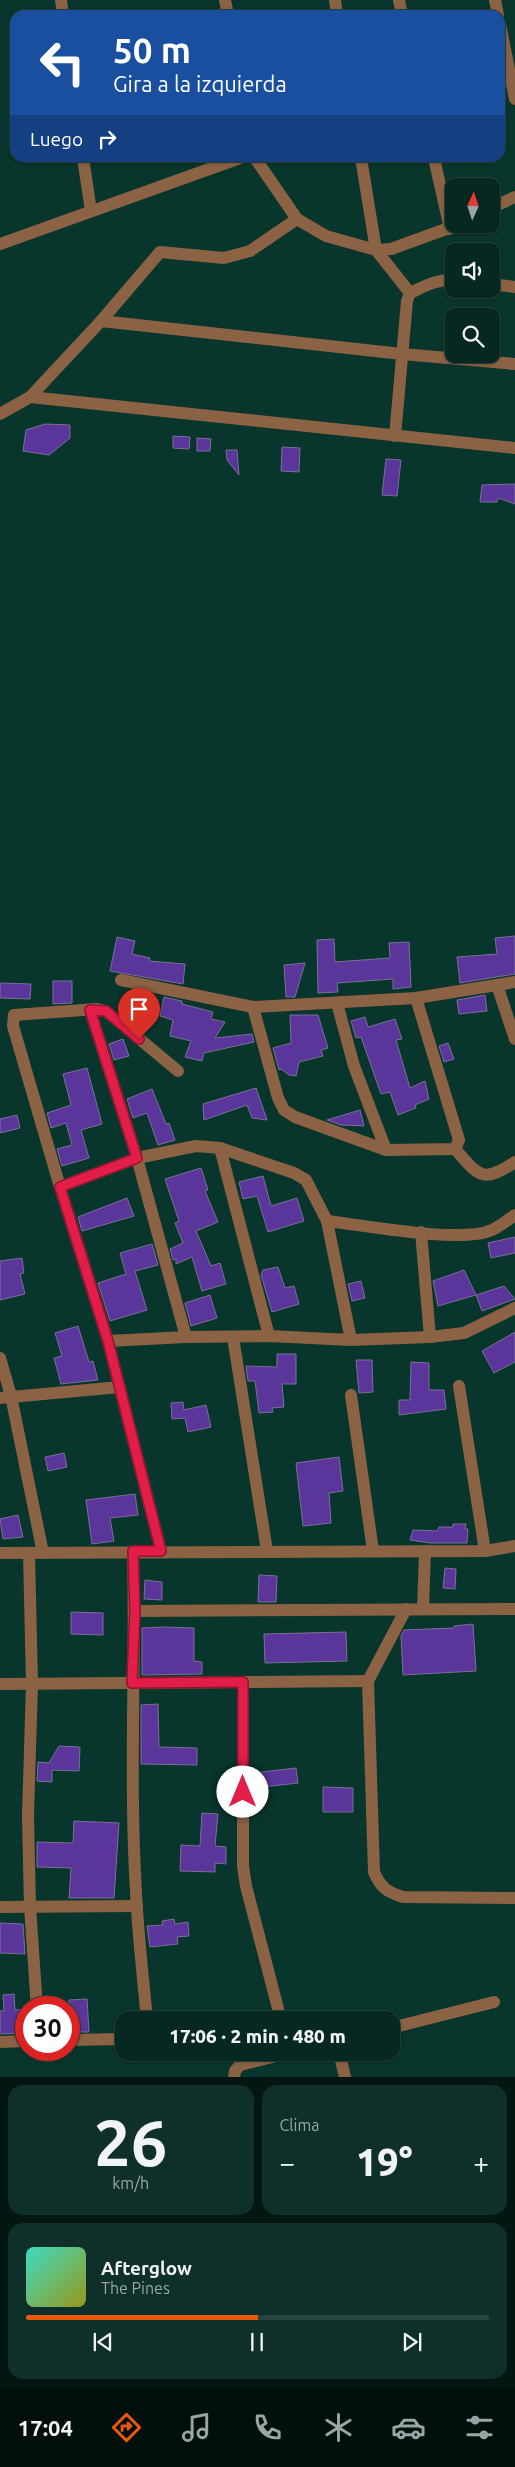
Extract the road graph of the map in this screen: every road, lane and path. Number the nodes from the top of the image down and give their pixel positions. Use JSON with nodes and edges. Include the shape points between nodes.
{"nodes":[{"id":1,"x":505,"y":49,"type":"edge"},
{"id":2,"x":515,"y":99,"type":"edge"},
{"id":3,"x":84,"y":162,"type":"edge"},
{"id":4,"x":229,"y":162,"type":"edge"},
{"id":5,"x":258,"y":162,"type":"edge"},
{"id":6,"x":362,"y":162,"type":"edge"},
{"id":7,"x":435,"y":162,"type":"edge"},
{"id":8,"x":445,"y":194,"type":"edge"},
{"id":9,"x":515,"y":197,"type":"edge"},
{"id":10,"x":500,"y":204,"type":"edge"},
{"id":11,"x":91,"y":211,"type":"junction"},
{"id":12,"x":297,"y":219,"type":"junction"},
{"id":13,"x":445,"y":229,"type":"edge"},
{"id":14,"x":0,"y":244,"type":"edge"},
{"id":15,"x":376,"y":250,"type":"junction"},
{"id":16,"x":445,"y":279,"type":"edge"},
{"id":17,"x":500,"y":285,"type":"edge"},
{"id":18,"x":515,"y":287,"type":"edge"},
{"id":19,"x":408,"y":290,"type":"junction"},
{"id":20,"x":101,"y":321,"type":"junction"},
{"id":21,"x":402,"y":354,"type":"junction"},
{"id":22,"x":515,"y":364,"type":"edge"},
{"id":23,"x":30,"y":397,"type":"junction"},
{"id":24,"x":0,"y":414,"type":"edge"},
{"id":25,"x":395,"y":436,"type":"junction"},
{"id":26,"x":515,"y":448,"type":"edge"},
{"id":27,"x":121,"y":980,"type":"dead end"},
{"id":28,"x":515,"y":982,"type":"edge"},
{"id":29,"x":497,"y":985,"type":"junction"},
{"id":30,"x":416,"y":998,"type":"junction"},
{"id":31,"x":337,"y":1002,"type":"junction"},
{"id":32,"x":254,"y":1007,"type":"junction"},
{"id":33,"x":90,"y":1010,"type":"junction"},
{"id":34,"x":515,"y":1039,"type":"edge"},
{"id":35,"x":178,"y":1071,"type":"dead end"},
{"id":36,"x":220,"y":1148,"type":"junction"},
{"id":37,"x":454,"y":1149,"type":"junction"},
{"id":38,"x":386,"y":1150,"type":"junction"},
{"id":39,"x":137,"y":1158,"type":"junction"},
{"id":40,"x":515,"y":1162,"type":"edge"},
{"id":41,"x":60,"y":1187,"type":"junction"},
{"id":42,"x":515,"y":1215,"type":"edge"},
{"id":43,"x":327,"y":1221,"type":"junction"},
{"id":44,"x":421,"y":1232,"type":"junction"},
{"id":45,"x":515,"y":1308,"type":"edge"},
{"id":46,"x":269,"y":1336,"type":"junction"},
{"id":47,"x":186,"y":1337,"type":"junction"},
{"id":48,"x":233,"y":1337,"type":"junction"},
{"id":49,"x":430,"y":1338,"type":"junction"},
{"id":50,"x":351,"y":1340,"type":"junction"},
{"id":51,"x":108,"y":1341,"type":"junction"},
{"id":52,"x":0,"y":1358,"type":"edge"},
{"id":53,"x":459,"y":1386,"type":"dead end"},
{"id":54,"x":120,"y":1387,"type":"junction"},
{"id":55,"x":351,"y":1395,"type":"dead end"},
{"id":56,"x":6,"y":1397,"type":"edge"},
{"id":57,"x":515,"y":1546,"type":"edge"},
{"id":58,"x":133,"y":1551,"type":"junction"},
{"id":59,"x":161,"y":1551,"type":"junction"},
{"id":60,"x":267,"y":1551,"type":"junction"},
{"id":61,"x":373,"y":1551,"type":"junction"},
{"id":62,"x":425,"y":1551,"type":"junction"},
{"id":63,"x":485,"y":1551,"type":"junction"},
{"id":64,"x":43,"y":1552,"type":"junction"},
{"id":65,"x":0,"y":1553,"type":"edge"},
{"id":66,"x":29,"y":1553,"type":"junction"},
{"id":67,"x":406,"y":1609,"type":"junction"},
{"id":68,"x":423,"y":1609,"type":"junction"},
{"id":69,"x":514,"y":1609,"type":"edge"},
{"id":70,"x":135,"y":1611,"type":"junction"},
{"id":71,"x":368,"y":1681,"type":"junction"},
{"id":72,"x":243,"y":1682,"type":"junction"},
{"id":73,"x":132,"y":1683,"type":"junction"},
{"id":74,"x":0,"y":1684,"type":"edge"},
{"id":75,"x":32,"y":1684,"type":"junction"},
{"id":76,"x":515,"y":1898,"type":"edge"},
{"id":77,"x":137,"y":1906,"type":"junction"},
{"id":78,"x":0,"y":1907,"type":"edge"},
{"id":79,"x":30,"y":1907,"type":"junction"},
{"id":80,"x":36,"y":1996,"type":"edge"},
{"id":81,"x":494,"y":2002,"type":"dead end"},
{"id":82,"x":146,"y":2011,"type":"edge"},
{"id":83,"x":279,"y":2011,"type":"edge"},
{"id":84,"x":400,"y":2026,"type":"edge"},
{"id":85,"x":115,"y":2039,"type":"edge"},
{"id":86,"x":80,"y":2040,"type":"edge"},
{"id":87,"x":15,"y":2041,"type":"edge"},
{"id":88,"x":0,"y":2042,"type":"edge"},
{"id":89,"x":257,"y":2061,"type":"edge"},
{"id":90,"x":341,"y":2061,"type":"edge"},
{"id":91,"x":234,"y":2077,"type":"edge"},
{"id":92,"x":345,"y":2077,"type":"edge"}],
"edges":[{"from":1,"to":2,"type":"street"},
{"from":3,"to":11,"type":"street"},
{"from":4,"to":11,"type":"street"},
{"from":5,"to":12,"type":"street"},
{"from":6,"to":15,"type":"street"},
{"from":7,"to":8,"type":"street"},
{"from":9,"to":10,"type":"street"},
{"from":11,"to":14,"type":"street"},
{"from":12,"to":15,"type":"street","via":[[326,236]]},
{"from":12,"to":20,"type":"street","via":[[250,251],[224,258],[160,252]]},
{"from":13,"to":15,"type":"street"},
{"from":15,"to":19,"type":"street"},
{"from":16,"to":19,"type":"street"},
{"from":17,"to":18,"type":"street"},
{"from":19,"to":21,"type":"street"},
{"from":20,"to":21,"type":"street"},
{"from":20,"to":23,"type":"street"},
{"from":21,"to":22,"type":"street"},
{"from":21,"to":25,"type":"street"},
{"from":23,"to":24,"type":"street"},
{"from":23,"to":25,"type":"street"},
{"from":25,"to":26,"type":"street"},
{"from":27,"to":32,"type":"street"},
{"from":28,"to":29,"type":"street"},
{"from":29,"to":30,"type":"street"},
{"from":29,"to":34,"type":"street"},
{"from":30,"to":31,"type":"street"},
{"from":30,"to":37,"type":"street","via":[[459,1140]]},
{"from":31,"to":32,"type":"street"},
{"from":31,"to":38,"type":"street","via":[[354,1066]]},
{"from":32,"to":38,"type":"street","via":[[284,1110],[295,1117]]},
{"from":33,"to":35,"type":"street","via":[[106,1011]]},
{"from":33,"to":39,"type":"street"},
{"from":33,"to":41,"type":"street","via":[[14,1015],[13,1020]]},
{"from":36,"to":39,"type":"street","via":[[196,1146]]},
{"from":36,"to":43,"type":"street","via":[[306,1180]]},
{"from":36,"to":46,"type":"street"},
{"from":37,"to":38,"type":"street"},
{"from":37,"to":40,"type":"street","via":[[474,1171],[487,1176]]},
{"from":39,"to":41,"type":"street"},
{"from":39,"to":47,"type":"street"},
{"from":41,"to":51,"type":"street"},
{"from":42,"to":44,"type":"street","via":[[492,1230],[470,1235]]},
{"from":43,"to":44,"type":"street"},
{"from":43,"to":50,"type":"street"},
{"from":44,"to":49,"type":"street"},
{"from":45,"to":49,"type":"street","via":[[464,1333]]},
{"from":46,"to":48,"type":"street"},
{"from":46,"to":50,"type":"street"},
{"from":47,"to":48,"type":"street"},
{"from":47,"to":51,"type":"street"},
{"from":48,"to":60,"type":"street"},
{"from":49,"to":50,"type":"street"},
{"from":51,"to":54,"type":"street"},
{"from":52,"to":56,"type":"street"},
{"from":53,"to":63,"type":"street"},
{"from":54,"to":56,"type":"street"},
{"from":54,"to":59,"type":"street"},
{"from":55,"to":61,"type":"street"},
{"from":56,"to":64,"type":"street"},
{"from":57,"to":63,"type":"street"},
{"from":58,"to":59,"type":"street"},
{"from":58,"to":64,"type":"street"},
{"from":58,"to":70,"type":"street"},
{"from":59,"to":60,"type":"street"},
{"from":60,"to":61,"type":"street"},
{"from":61,"to":62,"type":"street"},
{"from":62,"to":63,"type":"street"},
{"from":62,"to":68,"type":"street"},
{"from":64,"to":66,"type":"street"},
{"from":65,"to":66,"type":"street"},
{"from":66,"to":75,"type":"street"},
{"from":67,"to":68,"type":"street"},
{"from":67,"to":70,"type":"street"},
{"from":67,"to":71,"type":"street"},
{"from":68,"to":69,"type":"street"},
{"from":70,"to":73,"type":"street"},
{"from":71,"to":72,"type":"street"},
{"from":71,"to":76,"type":"street","via":[[374,1872],[380,1884],[388,1893],[403,1897]]},
{"from":72,"to":73,"type":"street"},
{"from":72,"to":83,"type":"street","via":[[246,1886]]},
{"from":73,"to":75,"type":"street"},
{"from":73,"to":77,"type":"street"},
{"from":74,"to":75,"type":"street"},
{"from":75,"to":79,"type":"street","via":[[28,1816]]},
{"from":77,"to":79,"type":"street"},
{"from":77,"to":82,"type":"street"},
{"from":78,"to":79,"type":"street"},
{"from":79,"to":80,"type":"street"},
{"from":81,"to":84,"type":"street"},
{"from":85,"to":86,"type":"street"},
{"from":87,"to":88,"type":"street"},
{"from":89,"to":91,"type":"street","via":[[240,2065]]},
{"from":90,"to":92,"type":"street"}]}
